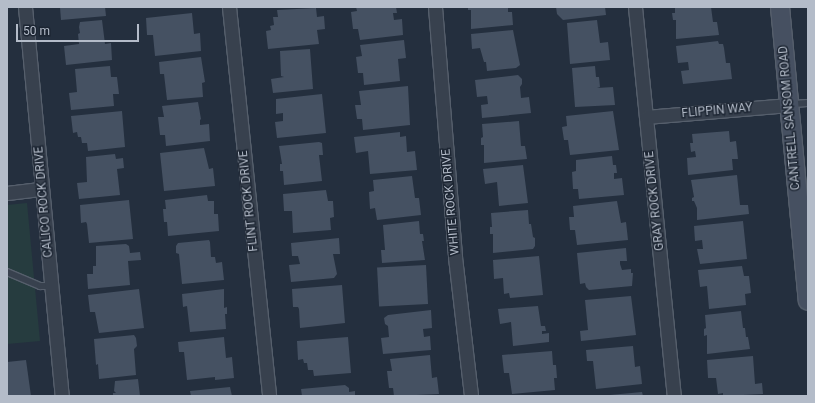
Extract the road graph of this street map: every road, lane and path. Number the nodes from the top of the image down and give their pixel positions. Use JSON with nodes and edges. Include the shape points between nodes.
{"nodes":[{"id":1,"x":26,"y":7,"type":"edge"},
{"id":2,"x":229,"y":7,"type":"edge"},
{"id":3,"x":435,"y":7,"type":"edge"},
{"id":4,"x":635,"y":7,"type":"edge"},
{"id":5,"x":780,"y":7,"type":"edge"},
{"id":6,"x":808,"y":103,"type":"edge"},
{"id":7,"x":788,"y":105,"type":"junction"},
{"id":8,"x":646,"y":117,"type":"junction"},
{"id":9,"x":42,"y":189,"type":"junction"},
{"id":10,"x":7,"y":192,"type":"edge"},
{"id":11,"x":7,"y":272,"type":"edge"},
{"id":12,"x":52,"y":286,"type":"junction"},
{"id":13,"x":808,"y":301,"type":"edge"},
{"id":14,"x":62,"y":396,"type":"edge"},
{"id":15,"x":269,"y":396,"type":"edge"},
{"id":16,"x":471,"y":396,"type":"edge"},
{"id":17,"x":674,"y":396,"type":"edge"}],
"edges":[{"from":1,"to":9,"type":"street","name":"CALICO ROCK DRIVE"},
{"from":2,"to":15,"type":"street","name":"FLINT ROCK DRIVE"},
{"from":3,"to":16,"type":"street","name":"WHITE ROCK DRIVE","via":[[455,257]]},
{"from":4,"to":8,"type":"street","name":"GRAY ROCK DRIVE"},
{"from":5,"to":7,"type":"street","name":"CANTRELL SANSOM ROAD"},
{"from":6,"to":7,"type":"lane"},
{"from":7,"to":8,"type":"street","name":"FLIPPIN WAY"},
{"from":7,"to":13,"type":"street","name":"CANTRELL SANSOM ROAD"},
{"from":8,"to":17,"type":"street","name":"GRAY ROCK DRIVE"},
{"from":9,"to":10,"type":"street"},
{"from":9,"to":12,"type":"street","name":"CALICO ROCK DRIVE"},
{"from":11,"to":12,"type":"lane","via":[[40,286]]},
{"from":12,"to":14,"type":"street","name":"CALICO ROCK DRIVE"}]}
